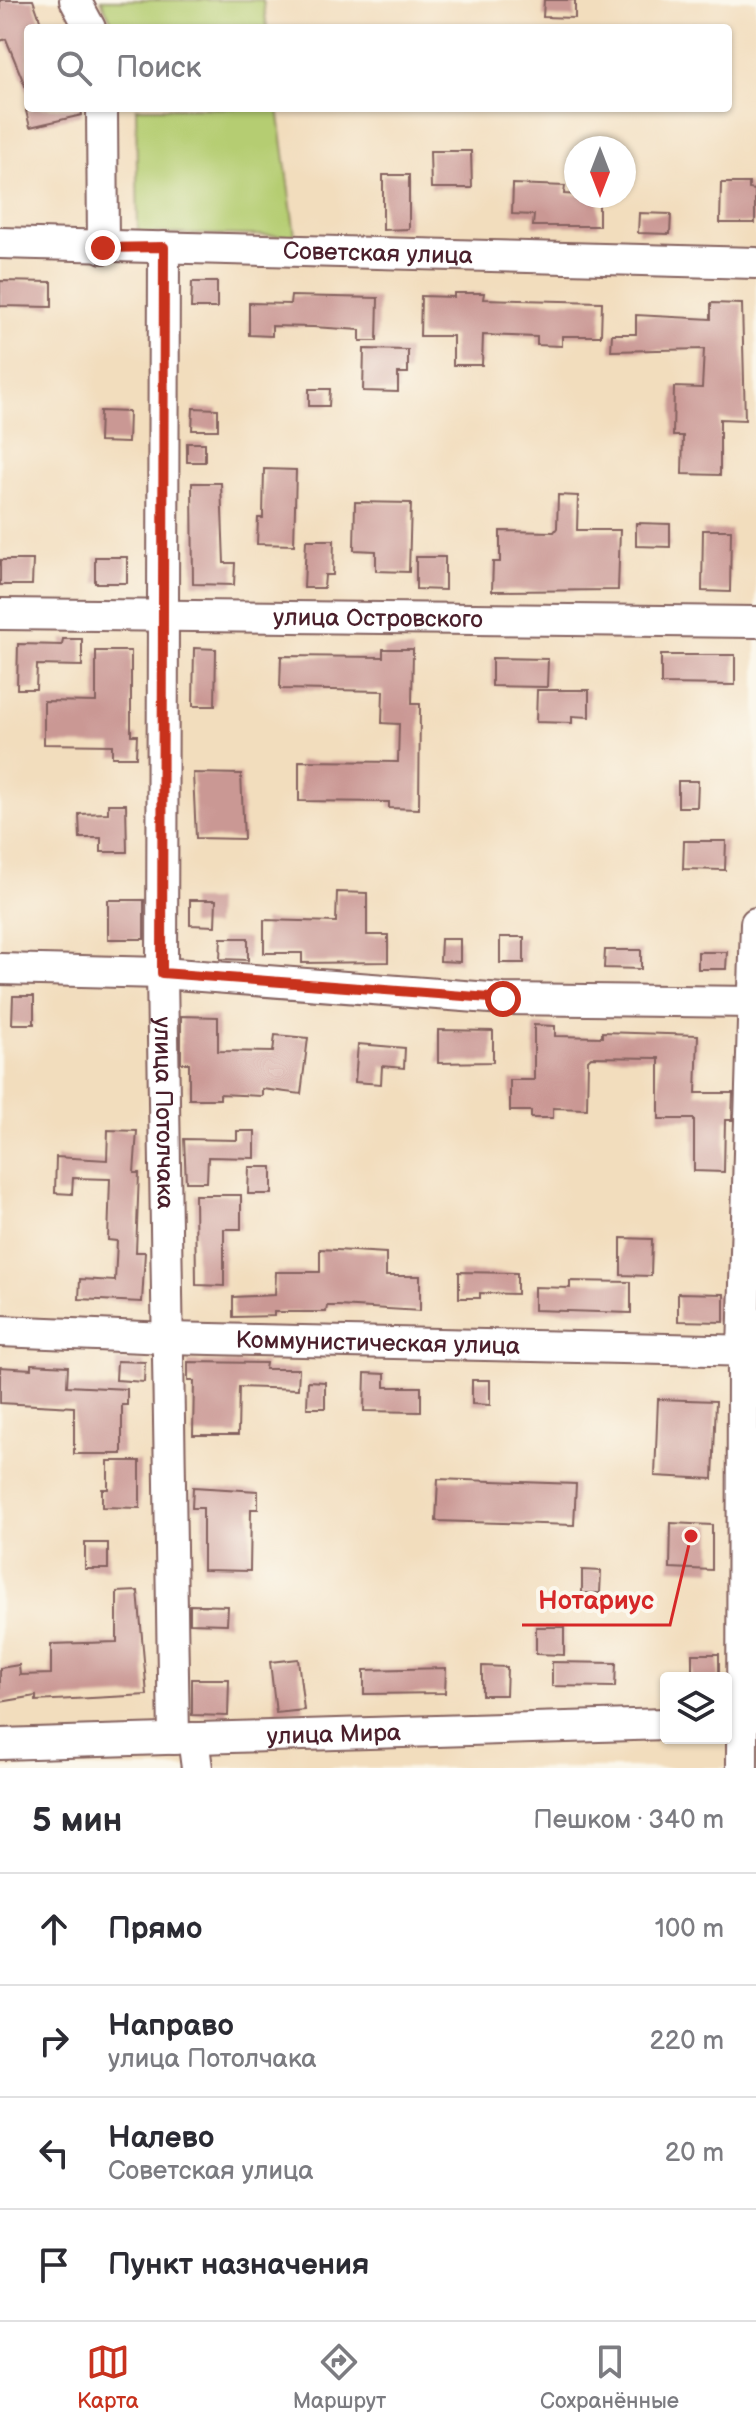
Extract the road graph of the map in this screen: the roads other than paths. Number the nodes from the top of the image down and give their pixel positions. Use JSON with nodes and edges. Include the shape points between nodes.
{"nodes":[{"id":1,"x":75,"y":0,"type":"edge"},
{"id":2,"x":88,"y":24,"type":"edge"},
{"id":3,"x":102,"y":112,"type":"edge"},
{"id":4,"x":0,"y":243,"type":"edge"},
{"id":5,"x":164,"y":247,"type":"junction"},
{"id":6,"x":103,"y":248,"type":"junction"},
{"id":7,"x":756,"y":263,"type":"edge"},
{"id":8,"x":0,"y":614,"type":"edge"},
{"id":9,"x":160,"y":614,"type":"junction"},
{"id":10,"x":756,"y":622,"type":"edge"},
{"id":11,"x":756,"y":923,"type":"edge"},
{"id":12,"x":0,"y":969,"type":"edge"},
{"id":13,"x":162,"y":973,"type":"junction"},
{"id":14,"x":755,"y":1002,"type":"edge"},
{"id":15,"x":0,"y":1331,"type":"edge"},
{"id":16,"x":168,"y":1338,"type":"junction"},
{"id":17,"x":749,"y":1350,"type":"edge"},
{"id":18,"x":740,"y":1722,"type":"edge"},
{"id":19,"x":660,"y":1724,"type":"edge"},
{"id":20,"x":184,"y":1738,"type":"junction"},
{"id":21,"x":0,"y":1744,"type":"edge"},
{"id":22,"x":197,"y":1768,"type":"edge"},
{"id":23,"x":742,"y":1768,"type":"edge"}],
"edges":[{"from":1,"to":2,"type":"street"},
{"from":3,"to":6,"type":"street"},
{"from":4,"to":6,"type":"street","name":"Советская улица"},
{"from":5,"to":6,"type":"street","name":"Советская улица"},
{"from":5,"to":7,"type":"street","name":"Советская улица"},
{"from":5,"to":9,"type":"street","name":"улица Потолчака"},
{"from":8,"to":9,"type":"street","name":"улица Островского"},
{"from":9,"to":10,"type":"street","name":"улица Островского"},
{"from":9,"to":13,"type":"street","name":"улица Потолчака"},
{"from":11,"to":14,"type":"street"},
{"from":12,"to":13,"type":"street"},
{"from":13,"to":14,"type":"street","via":[[503,999]]},
{"from":13,"to":16,"type":"street","name":"улица Потолчака"},
{"from":14,"to":17,"type":"street"},
{"from":15,"to":16,"type":"street","name":"Коммунистическая улица"},
{"from":16,"to":17,"type":"street","name":"Коммунистическая улица"},
{"from":16,"to":20,"type":"street","name":"улица Потолчака"},
{"from":17,"to":18,"type":"street"},
{"from":18,"to":23,"type":"street"},
{"from":19,"to":20,"type":"street","name":"улица Мира"},
{"from":20,"to":21,"type":"street","name":"улица Мира"},
{"from":20,"to":22,"type":"street","name":"улица Потолчака"}]}
